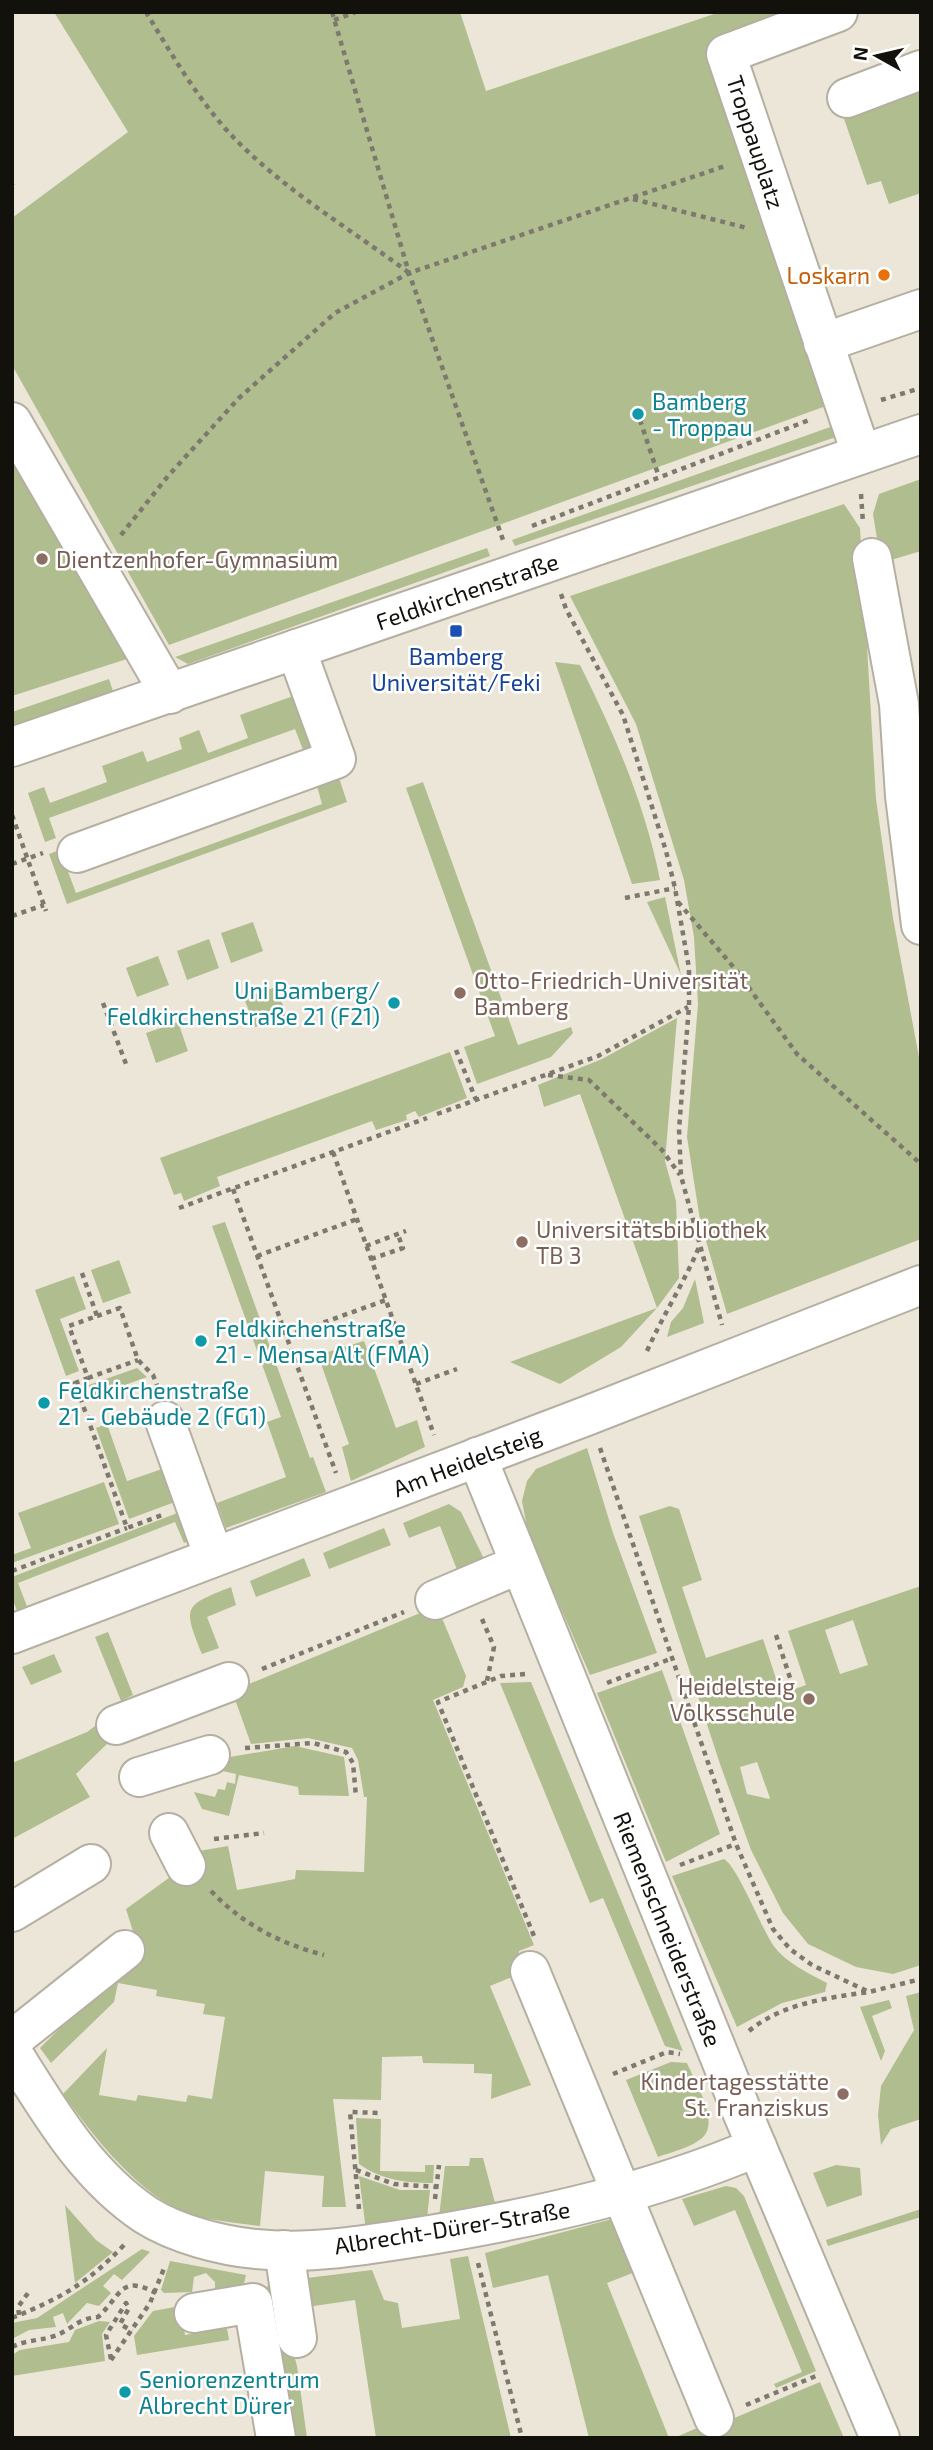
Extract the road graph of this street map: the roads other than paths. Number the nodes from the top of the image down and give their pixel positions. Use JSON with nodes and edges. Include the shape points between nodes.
{"nodes":[{"id":1,"x":838,"y":12,"type":"edge"},
{"id":2,"x":921,"y":71,"type":"edge"},
{"id":3,"x":846,"y":98,"type":"dead end"},
{"id":4,"x":921,"y":309,"type":"edge"},
{"id":5,"x":823,"y":343,"type":"junction"},
{"id":6,"x":12,"y":422,"type":"edge"},
{"id":7,"x":921,"y":434,"type":"edge"},
{"id":8,"x":861,"y":453,"type":"junction"},
{"id":9,"x":873,"y":558,"type":"road end"},
{"id":10,"x":296,"y":649,"type":"junction"},
{"id":11,"x":170,"y":694,"type":"junction"},
{"id":12,"x":12,"y":747,"type":"edge"},
{"id":13,"x":77,"y":853,"type":"dead end"},
{"id":14,"x":921,"y":925,"type":"edge"},
{"id":15,"x":921,"y":1285,"type":"edge"},
{"id":16,"x":165,"y":1421,"type":"dead end"},
{"id":17,"x":462,"y":1463,"type":"junction"},
{"id":18,"x":214,"y":1557,"type":"junction"},
{"id":19,"x":520,"y":1564,"type":"junction"},
{"id":20,"x":435,"y":1600,"type":"road end"},
{"id":21,"x":12,"y":1634,"type":"edge"},
{"id":22,"x":229,"y":1682,"type":"road end"},
{"id":23,"x":116,"y":1725,"type":"dead end"},
{"id":24,"x":210,"y":1755,"type":"road end"},
{"id":25,"x":139,"y":1777,"type":"dead end"},
{"id":26,"x":91,"y":1864,"type":"dead end"},
{"id":27,"x":12,"y":1912,"type":"edge"},
{"id":28,"x":125,"y":1950,"type":"dead end"},
{"id":29,"x":533,"y":1955,"type":"road end"},
{"id":30,"x":12,"y":2040,"type":"edge"},
{"id":31,"x":12,"y":2052,"type":"edge"},
{"id":32,"x":757,"y":2147,"type":"junction"},
{"id":33,"x":621,"y":2193,"type":"junction"},
{"id":34,"x":270,"y":2250,"type":"junction"},
{"id":35,"x":253,"y":2303,"type":"junction"},
{"id":36,"x":194,"y":2313,"type":"dead end"},
{"id":37,"x":297,"y":2338,"type":"dead end"},
{"id":38,"x":728,"y":2413,"type":"road end"},
{"id":39,"x":276,"y":2438,"type":"edge"},
{"id":40,"x":880,"y":2438,"type":"edge"}],
"edges":[{"from":1,"to":5,"type":"street","name":"Troppauplatz","via":[[726,54]]},
{"from":2,"to":3,"type":"street"},
{"from":4,"to":5,"type":"street"},
{"from":5,"to":8,"type":"street","name":"Troppauplatz"},
{"from":6,"to":11,"type":"street"},
{"from":7,"to":8,"type":"street","name":"Feldkirchenstraße"},
{"from":8,"to":10,"type":"street","name":"Feldkirchenstraße"},
{"from":9,"to":14,"type":"street","via":[[900,704],[905,796]]},
{"from":10,"to":11,"type":"street","name":"Feldkirchenstraße"},
{"from":10,"to":13,"type":"street","via":[[336,759]]},
{"from":11,"to":12,"type":"street","name":"Feldkirchenstraße"},
{"from":15,"to":17,"type":"street","name":"Am Heidelsteig"},
{"from":16,"to":18,"type":"street"},
{"from":17,"to":18,"type":"street","name":"Am Heidelsteig"},
{"from":17,"to":19,"type":"street","name":"Riemenschneiderstraße"},
{"from":18,"to":21,"type":"street","name":"Am Heidelsteig"},
{"from":19,"to":20,"type":"street"},
{"from":19,"to":32,"type":"street","name":"Riemenschneiderstraße"},
{"from":22,"to":23,"type":"street"},
{"from":24,"to":25,"type":"street"},
{"from":26,"to":27,"type":"street"},
{"from":28,"to":30,"type":"street"},
{"from":29,"to":33,"type":"street"},
{"from":31,"to":34,"type":"street","name":"Albrecht-Dürer-Straße","via":[[77,2149],[105,2182],[163,2222],[213,2243]]},
{"from":32,"to":33,"type":"street","name":"Albrecht-Dürer-Straße","via":[[710,2167]]},
{"from":32,"to":40,"type":"street","name":"Riemenschneiderstraße"},
{"from":33,"to":34,"type":"street","name":"Albrecht-Dürer-Straße","via":[[566,2210],[469,2228],[362,2244]]},
{"from":33,"to":38,"type":"street"},
{"from":34,"to":35,"type":"street"},
{"from":34,"to":37,"type":"street"},
{"from":35,"to":36,"type":"street"},
{"from":35,"to":39,"type":"street"}]}
